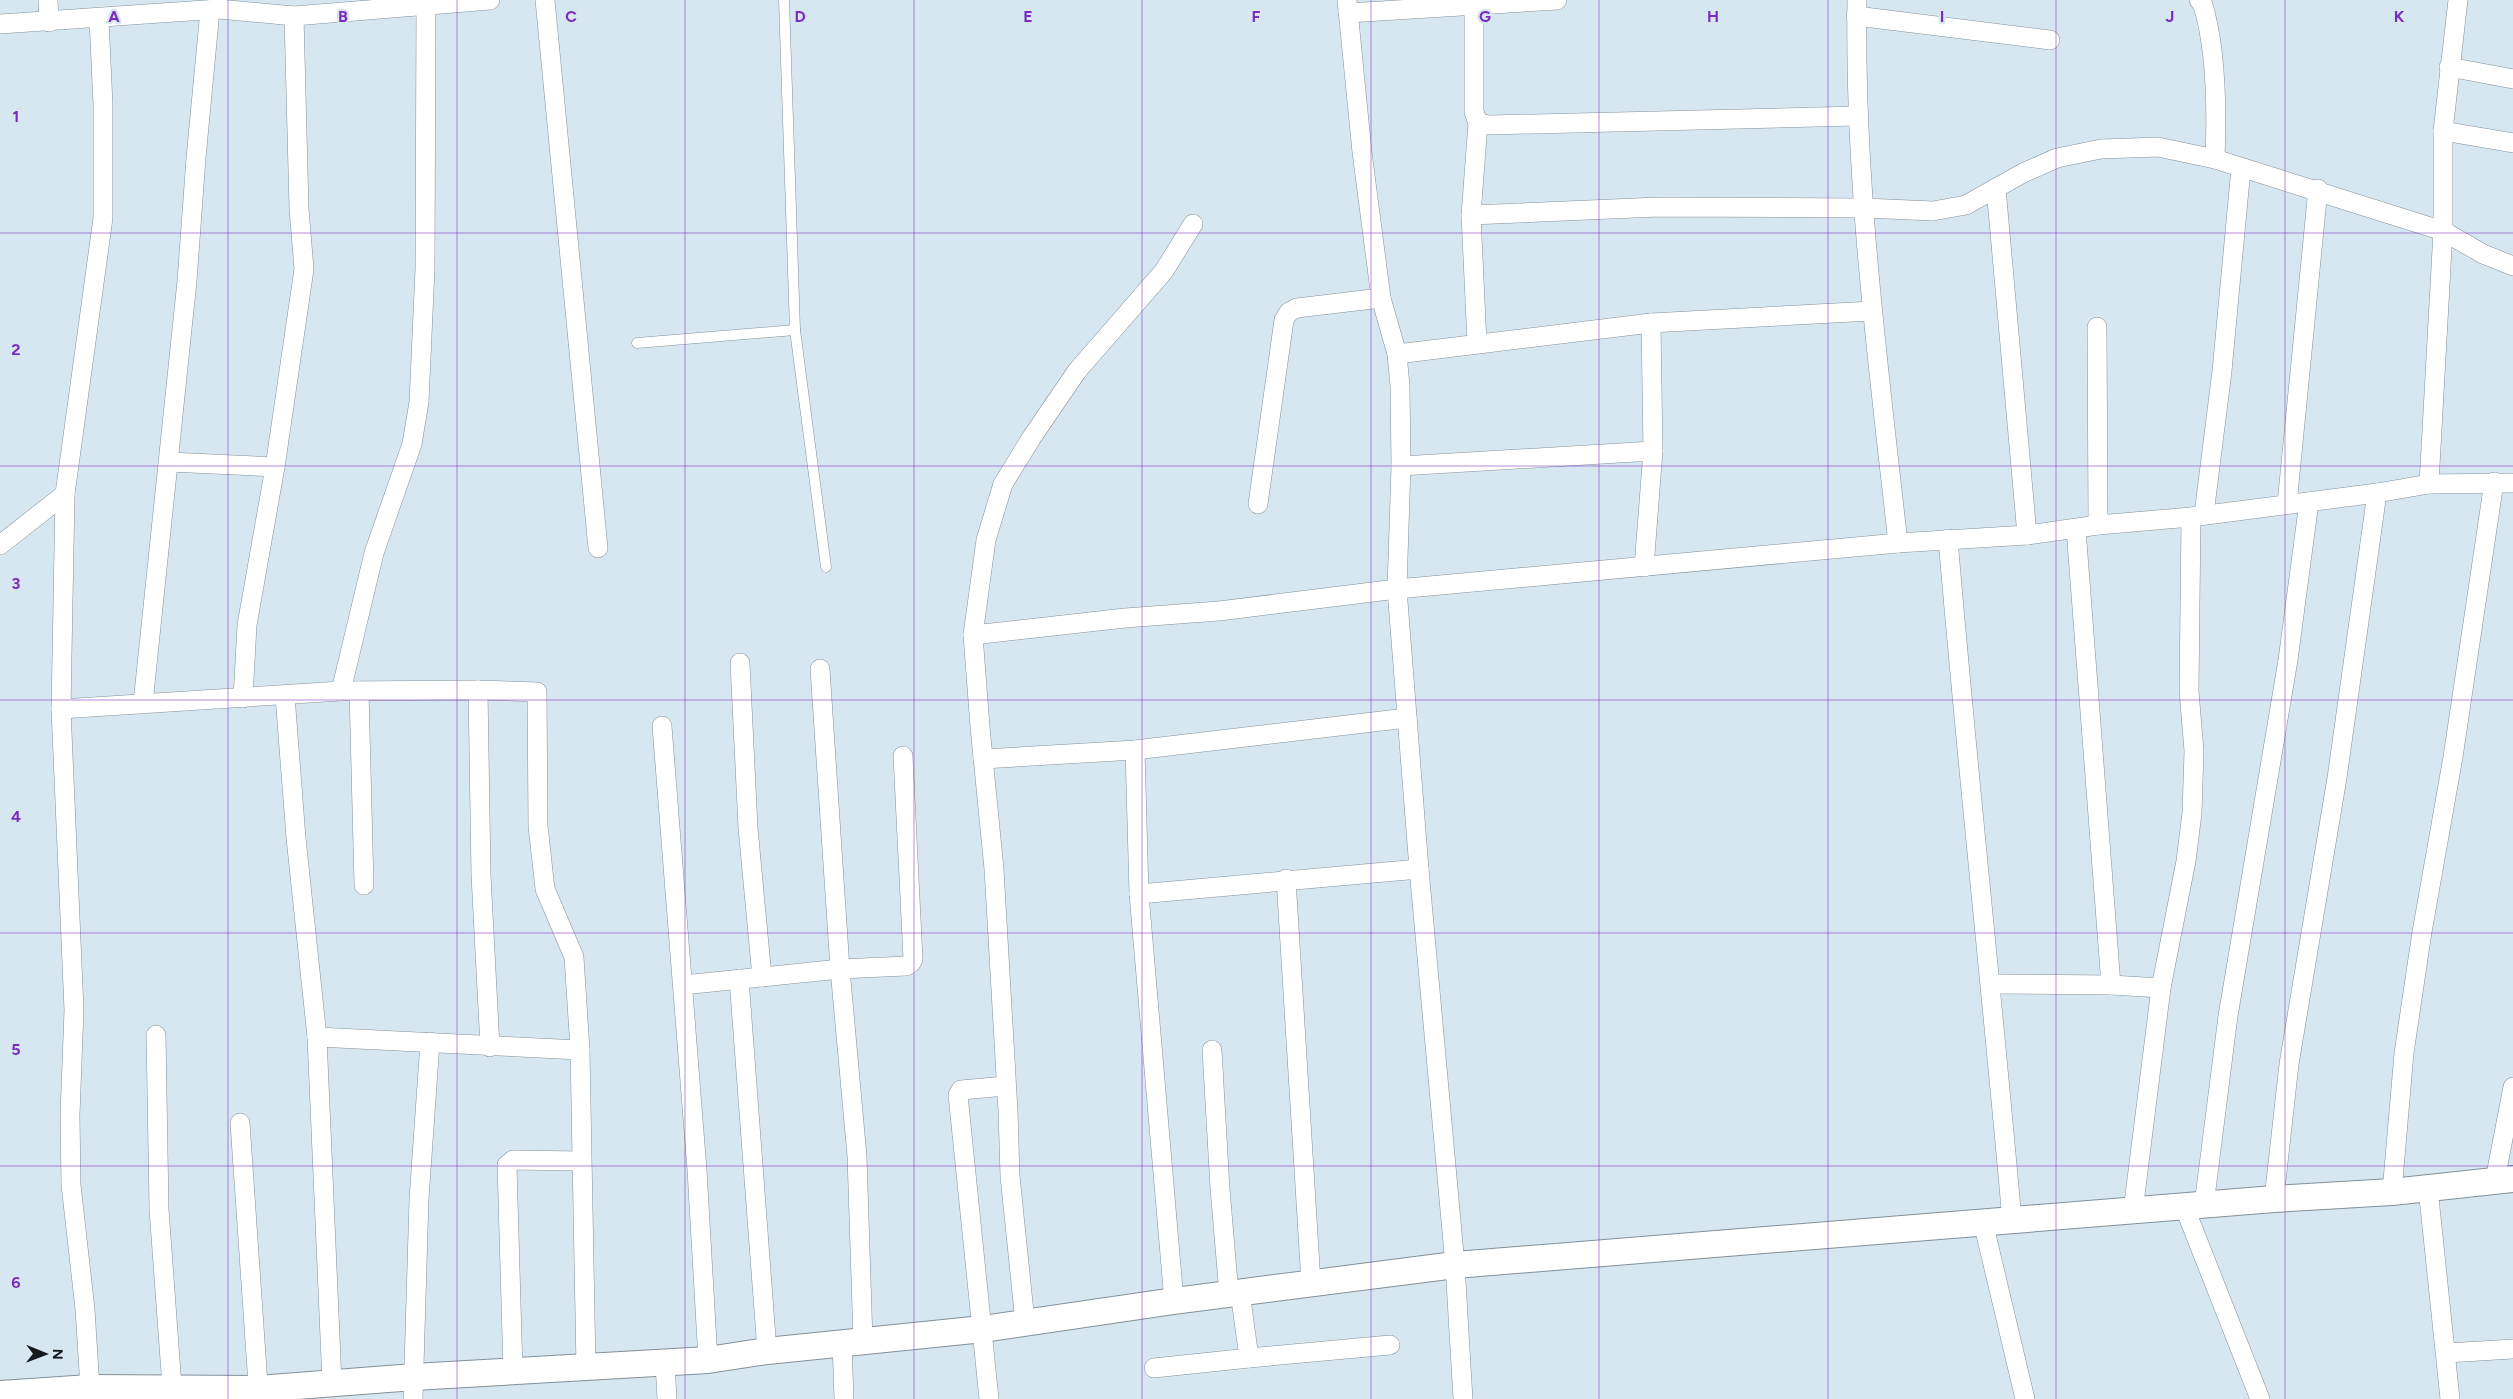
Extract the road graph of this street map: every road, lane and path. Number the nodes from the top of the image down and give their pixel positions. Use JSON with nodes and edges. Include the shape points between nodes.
{"nodes":[{"id":1,"x":48,"y":0,"type":"edge"},
{"id":2,"x":490,"y":0,"type":"edge"},
{"id":3,"x":545,"y":0,"type":"edge"},
{"id":4,"x":784,"y":0,"type":"edge"},
{"id":5,"x":1557,"y":0,"type":"edge"},
{"id":6,"x":2199,"y":0,"type":"edge"},
{"id":7,"x":2458,"y":0,"type":"edge"},
{"id":8,"x":426,"y":4,"type":"junction"},
{"id":9,"x":351,"y":5,"type":"edge"},
{"id":10,"x":165,"y":6,"type":"edge"},
{"id":11,"x":217,"y":6,"type":"edge"},
{"id":12,"x":1348,"y":6,"type":"edge"},
{"id":13,"x":1474,"y":6,"type":"junction"},
{"id":14,"x":1857,"y":8,"type":"edge"},
{"id":15,"x":294,"y":16,"type":"junction"},
{"id":16,"x":98,"y":19,"type":"junction"},
{"id":17,"x":49,"y":22,"type":"junction"},
{"id":18,"x":0,"y":24,"type":"edge"},
{"id":19,"x":2050,"y":40,"type":"dead end"},
{"id":20,"x":2450,"y":67,"type":"junction"},
{"id":21,"x":2513,"y":79,"type":"edge"},
{"id":22,"x":1857,"y":116,"type":"junction"},
{"id":23,"x":1478,"y":123,"type":"junction"},
{"id":24,"x":2443,"y":131,"type":"junction"},
{"id":25,"x":2513,"y":143,"type":"edge"},
{"id":26,"x":2215,"y":159,"type":"junction"},
{"id":27,"x":2241,"y":168,"type":"junction"},
{"id":28,"x":1996,"y":188,"type":"junction"},
{"id":29,"x":2318,"y":189,"type":"junction"},
{"id":30,"x":1865,"y":208,"type":"junction"},
{"id":31,"x":1471,"y":215,"type":"junction"},
{"id":32,"x":1192,"y":224,"type":"dead end"},
{"id":33,"x":2443,"y":231,"type":"junction"},
{"id":34,"x":2513,"y":266,"type":"edge"},
{"id":35,"x":1381,"y":298,"type":"junction"},
{"id":36,"x":1872,"y":311,"type":"junction"},
{"id":37,"x":1651,"y":323,"type":"junction"},
{"id":38,"x":2097,"y":327,"type":"dead end"},
{"id":39,"x":795,"y":330,"type":"junction"},
{"id":40,"x":636,"y":343,"type":"dead end"},
{"id":41,"x":1477,"y":343,"type":"junction"},
{"id":42,"x":1397,"y":354,"type":"junction"},
{"id":43,"x":1653,"y":451,"type":"junction"},
{"id":44,"x":169,"y":462,"type":"junction"},
{"id":45,"x":1402,"y":466,"type":"junction"},
{"id":46,"x":275,"y":467,"type":"junction"},
{"id":47,"x":2504,"y":483,"type":"edge"},
{"id":48,"x":2429,"y":484,"type":"junction"},
{"id":49,"x":2377,"y":493,"type":"junction"},
{"id":50,"x":65,"y":494,"type":"junction"},
{"id":51,"x":2309,"y":502,"type":"junction"},
{"id":52,"x":1258,"y":504,"type":"dead end"},
{"id":53,"x":2287,"y":504,"type":"junction"},
{"id":54,"x":2197,"y":516,"type":"junction"},
{"id":55,"x":2098,"y":525,"type":"junction"},
{"id":56,"x":2076,"y":529,"type":"junction"},
{"id":57,"x":2027,"y":535,"type":"junction"},
{"id":58,"x":1948,"y":539,"type":"junction"},
{"id":59,"x":1898,"y":543,"type":"junction"},
{"id":60,"x":0,"y":545,"type":"edge"},
{"id":61,"x":598,"y":548,"type":"dead end"},
{"id":62,"x":826,"y":567,"type":"dead end"},
{"id":63,"x":1644,"y":567,"type":"junction"},
{"id":64,"x":1397,"y":589,"type":"junction"},
{"id":65,"x":973,"y":635,"type":"junction"},
{"id":66,"x":740,"y":663,"type":"dead end"},
{"id":67,"x":820,"y":669,"type":"dead end"},
{"id":68,"x":478,"y":690,"type":"junction"},
{"id":69,"x":350,"y":691,"type":"junction"},
{"id":70,"x":285,"y":696,"type":"junction"},
{"id":71,"x":243,"y":698,"type":"junction"},
{"id":72,"x":143,"y":703,"type":"junction"},
{"id":73,"x":61,"y":708,"type":"junction"},
{"id":74,"x":1407,"y":718,"type":"junction"},
{"id":75,"x":662,"y":726,"type":"dead end"},
{"id":76,"x":1135,"y":750,"type":"junction"},
{"id":77,"x":903,"y":756,"type":"dead end"},
{"id":78,"x":983,"y":759,"type":"junction"},
{"id":79,"x":1419,"y":869,"type":"junction"},
{"id":80,"x":1286,"y":879,"type":"junction"},
{"id":81,"x":364,"y":885,"type":"dead end"},
{"id":82,"x":1138,"y":894,"type":"junction"},
{"id":83,"x":840,"y":968,"type":"junction"},
{"id":84,"x":762,"y":977,"type":"junction"},
{"id":85,"x":739,"y":979,"type":"junction"},
{"id":86,"x":1991,"y":984,"type":"junction"},
{"id":87,"x":683,"y":985,"type":"junction"},
{"id":88,"x":2111,"y":985,"type":"junction"},
{"id":89,"x":2161,"y":988,"type":"junction"},
{"id":90,"x":156,"y":1035,"type":"dead end"},
{"id":91,"x":316,"y":1037,"type":"junction"},
{"id":92,"x":430,"y":1042,"type":"junction"},
{"id":93,"x":490,"y":1047,"type":"junction"},
{"id":94,"x":580,"y":1050,"type":"junction"},
{"id":95,"x":1212,"y":1050,"type":"dead end"},
{"id":96,"x":1006,"y":1086,"type":"junction"},
{"id":97,"x":2513,"y":1087,"type":"edge"},
{"id":98,"x":240,"y":1123,"type":"dead end"},
{"id":99,"x":580,"y":1161,"type":"junction"},
{"id":100,"x":2504,"y":1179,"type":"edge"},
{"id":101,"x":2428,"y":1188,"type":"junction"},
{"id":102,"x":2392,"y":1192,"type":"junction"},
{"id":103,"x":2274,"y":1199,"type":"junction"},
{"id":104,"x":2194,"y":1206,"type":"junction"},
{"id":105,"x":2132,"y":1211,"type":"junction"},
{"id":106,"x":2012,"y":1220,"type":"junction"},
{"id":107,"x":1983,"y":1222,"type":"junction"},
{"id":108,"x":1455,"y":1265,"type":"junction"},
{"id":109,"x":1311,"y":1283,"type":"junction"},
{"id":110,"x":1235,"y":1293,"type":"junction"},
{"id":111,"x":1174,"y":1301,"type":"junction"},
{"id":112,"x":1025,"y":1322,"type":"junction"},
{"id":113,"x":983,"y":1329,"type":"junction"},
{"id":114,"x":852,"y":1342,"type":"junction"},
{"id":115,"x":1390,"y":1345,"type":"dead end"},
{"id":116,"x":2513,"y":1349,"type":"edge"},
{"id":117,"x":767,"y":1351,"type":"junction"},
{"id":118,"x":2447,"y":1353,"type":"junction"},
{"id":119,"x":1249,"y":1358,"type":"junction"},
{"id":120,"x":708,"y":1360,"type":"junction"},
{"id":121,"x":665,"y":1363,"type":"junction"},
{"id":122,"x":586,"y":1368,"type":"junction"},
{"id":123,"x":1154,"y":1368,"type":"dead end"},
{"id":124,"x":513,"y":1372,"type":"junction"},
{"id":125,"x":332,"y":1383,"type":"junction"},
{"id":126,"x":172,"y":1387,"type":"junction"},
{"id":127,"x":90,"y":1388,"type":"junction"},
{"id":128,"x":414,"y":1388,"type":"edge"},
{"id":129,"x":0,"y":1394,"type":"edge"},
{"id":130,"x":258,"y":1394,"type":"edge"},
{"id":131,"x":667,"y":1399,"type":"edge"},
{"id":132,"x":844,"y":1399,"type":"edge"},
{"id":133,"x":989,"y":1399,"type":"edge"},
{"id":134,"x":1463,"y":1399,"type":"edge"},
{"id":135,"x":2024,"y":1399,"type":"edge"},
{"id":136,"x":2260,"y":1399,"type":"edge"},
{"id":137,"x":2450,"y":1399,"type":"edge"}],
"edges":[{"from":1,"to":17,"type":"street"},
{"from":2,"to":8,"type":"street"},
{"from":3,"to":61,"type":"street"},
{"from":4,"to":39,"type":"lane"},
{"from":5,"to":13,"type":"street"},
{"from":6,"to":26,"type":"street","via":[[2206,13],[2214,76],[2217,113]]},
{"from":7,"to":20,"type":"street"},
{"from":8,"to":9,"type":"street"},
{"from":8,"to":69,"type":"street","via":[[426,260],[419,402],[412,444],[374,553]]},
{"from":9,"to":15,"type":"street"},
{"from":10,"to":11,"type":"street"},
{"from":10,"to":16,"type":"street"},
{"from":11,"to":15,"type":"street"},
{"from":11,"to":44,"type":"street","via":[[196,148]]},
{"from":12,"to":13,"type":"street"},
{"from":12,"to":35,"type":"street"},
{"from":13,"to":23,"type":"street","via":[[1474,112]]},
{"from":14,"to":19,"type":"street"},
{"from":14,"to":22,"type":"street"},
{"from":15,"to":46,"type":"street","via":[[299,208],[304,269]]},
{"from":16,"to":17,"type":"street"},
{"from":16,"to":50,"type":"street","via":[[104,218]]},
{"from":17,"to":18,"type":"street"},
{"from":20,"to":21,"type":"street"},
{"from":20,"to":24,"type":"street"},
{"from":22,"to":23,"type":"street"},
{"from":22,"to":30,"type":"street"},
{"from":23,"to":31,"type":"street"},
{"from":24,"to":25,"type":"street"},
{"from":24,"to":33,"type":"street"},
{"from":26,"to":27,"type":"street"},
{"from":26,"to":28,"type":"street","via":[[2158,148],[2101,149],[2056,158]]},
{"from":27,"to":29,"type":"street"},
{"from":27,"to":54,"type":"street","via":[[2222,371]]},
{"from":28,"to":30,"type":"street","via":[[1966,205],[1933,211]]},
{"from":28,"to":57,"type":"street"},
{"from":29,"to":33,"type":"street"},
{"from":29,"to":53,"type":"street"},
{"from":30,"to":31,"type":"street","via":[[1658,207]]},
{"from":30,"to":36,"type":"street"},
{"from":31,"to":41,"type":"street"},
{"from":32,"to":65,"type":"street","via":[[1164,271],[1077,371],[1003,484],[986,540]]},
{"from":33,"to":34,"type":"street","via":[[2483,254]]},
{"from":33,"to":48,"type":"street"},
{"from":35,"to":42,"type":"street"},
{"from":35,"to":52,"type":"street","via":[[1298,308],[1289,312],[1284,320]]},
{"from":36,"to":37,"type":"street"},
{"from":36,"to":59,"type":"street"},
{"from":37,"to":41,"type":"street"},
{"from":37,"to":43,"type":"street"},
{"from":38,"to":55,"type":"street"},
{"from":39,"to":40,"type":"lane"},
{"from":39,"to":62,"type":"lane"},
{"from":41,"to":42,"type":"street"},
{"from":42,"to":45,"type":"street"},
{"from":43,"to":45,"type":"street"},
{"from":43,"to":63,"type":"street"},
{"from":44,"to":46,"type":"street"},
{"from":44,"to":72,"type":"street"},
{"from":45,"to":64,"type":"street"},
{"from":46,"to":71,"type":"street","via":[[247,625]]},
{"from":47,"to":48,"type":"street"},
{"from":47,"to":102,"type":"street","via":[[2422,932],[2408,1025]]},
{"from":48,"to":49,"type":"street"},
{"from":49,"to":51,"type":"street"},
{"from":49,"to":103,"type":"street","via":[[2337,778],[2289,1064]]},
{"from":50,"to":60,"type":"street"},
{"from":50,"to":73,"type":"street"},
{"from":51,"to":53,"type":"street"},
{"from":51,"to":104,"type":"street","via":[[2288,660]]},
{"from":53,"to":54,"type":"street"},
{"from":54,"to":55,"type":"street"},
{"from":54,"to":89,"type":"street","via":[[2189,691],[2194,751],[2192,814]]},
{"from":55,"to":56,"type":"street"},
{"from":56,"to":57,"type":"street"},
{"from":56,"to":88,"type":"street"},
{"from":57,"to":58,"type":"street"},
{"from":58,"to":59,"type":"street"},
{"from":58,"to":86,"type":"street"},
{"from":59,"to":63,"type":"street"},
{"from":63,"to":64,"type":"street"},
{"from":64,"to":65,"type":"street","via":[[1218,611]]},
{"from":64,"to":74,"type":"street"},
{"from":65,"to":78,"type":"street"},
{"from":66,"to":84,"type":"street","via":[[748,828]]},
{"from":67,"to":83,"type":"street"},
{"from":68,"to":69,"type":"street"},
{"from":68,"to":93,"type":"street","via":[[481,875]]},
{"from":68,"to":94,"type":"street","via":[[537,692],[538,826],[545,890],[574,957]]},
{"from":69,"to":70,"type":"street"},
{"from":69,"to":81,"type":"street"},
{"from":70,"to":71,"type":"street"},
{"from":70,"to":91,"type":"street"},
{"from":71,"to":72,"type":"street"},
{"from":72,"to":73,"type":"street"},
{"from":73,"to":127,"type":"street","via":[[74,1010],[71,1185],[86,1310]]},
{"from":74,"to":76,"type":"street"},
{"from":74,"to":79,"type":"street"},
{"from":75,"to":87,"type":"street"},
{"from":76,"to":78,"type":"street"},
{"from":76,"to":82,"type":"street"},
{"from":77,"to":83,"type":"street","via":[[913,959],[906,966]]},
{"from":78,"to":96,"type":"street","via":[[994,869]]},
{"from":79,"to":80,"type":"street"},
{"from":79,"to":108,"type":"street"},
{"from":80,"to":82,"type":"street"},
{"from":80,"to":109,"type":"street"},
{"from":82,"to":111,"type":"street"},
{"from":83,"to":84,"type":"street"},
{"from":83,"to":114,"type":"street","via":[[857,1156]]},
{"from":84,"to":85,"type":"street"},
{"from":85,"to":87,"type":"street"},
{"from":85,"to":117,"type":"street"},
{"from":86,"to":88,"type":"street"},
{"from":86,"to":106,"type":"street"},
{"from":87,"to":120,"type":"street"},
{"from":88,"to":89,"type":"street"},
{"from":89,"to":105,"type":"street"},
{"from":90,"to":126,"type":"street","via":[[159,1208]]},
{"from":91,"to":92,"type":"street"},
{"from":91,"to":125,"type":"street"},
{"from":92,"to":93,"type":"street"},
{"from":92,"to":128,"type":"street","via":[[419,1199]]},
{"from":93,"to":94,"type":"street"},
{"from":94,"to":99,"type":"street"},
{"from":95,"to":110,"type":"street","via":[[1220,1189]]},
{"from":96,"to":112,"type":"street","via":[[1010,1176]]},
{"from":96,"to":113,"type":"street","via":[[968,1088],[958,1095]]},
{"from":97,"to":100,"type":"street"},
{"from":98,"to":130,"type":"street"},
{"from":99,"to":122,"type":"street"},
{"from":99,"to":124,"type":"street","via":[[513,1160],[507,1165]]},
{"from":100,"to":101,"type":"street"},
{"from":101,"to":102,"type":"street"},
{"from":101,"to":118,"type":"street"},
{"from":102,"to":103,"type":"street"},
{"from":103,"to":104,"type":"street"},
{"from":104,"to":105,"type":"street"},
{"from":104,"to":136,"type":"street"},
{"from":105,"to":106,"type":"street"},
{"from":106,"to":107,"type":"street"},
{"from":107,"to":108,"type":"street"},
{"from":107,"to":135,"type":"street"},
{"from":108,"to":109,"type":"street"},
{"from":108,"to":134,"type":"street"},
{"from":109,"to":110,"type":"street"},
{"from":110,"to":111,"type":"street"},
{"from":110,"to":119,"type":"street"},
{"from":111,"to":112,"type":"street"},
{"from":112,"to":113,"type":"street"},
{"from":113,"to":114,"type":"street"},
{"from":113,"to":133,"type":"street"},
{"from":114,"to":117,"type":"street"},
{"from":114,"to":132,"type":"street"},
{"from":115,"to":119,"type":"street"},
{"from":116,"to":118,"type":"street"},
{"from":117,"to":120,"type":"street"},
{"from":118,"to":137,"type":"street"},
{"from":119,"to":123,"type":"street"},
{"from":120,"to":121,"type":"street"},
{"from":121,"to":122,"type":"street"},
{"from":121,"to":131,"type":"street"},
{"from":122,"to":124,"type":"street"},
{"from":124,"to":128,"type":"street"},
{"from":125,"to":128,"type":"street"},
{"from":125,"to":130,"type":"street"},
{"from":126,"to":127,"type":"street"},
{"from":126,"to":130,"type":"street"},
{"from":127,"to":129,"type":"street"}]}
